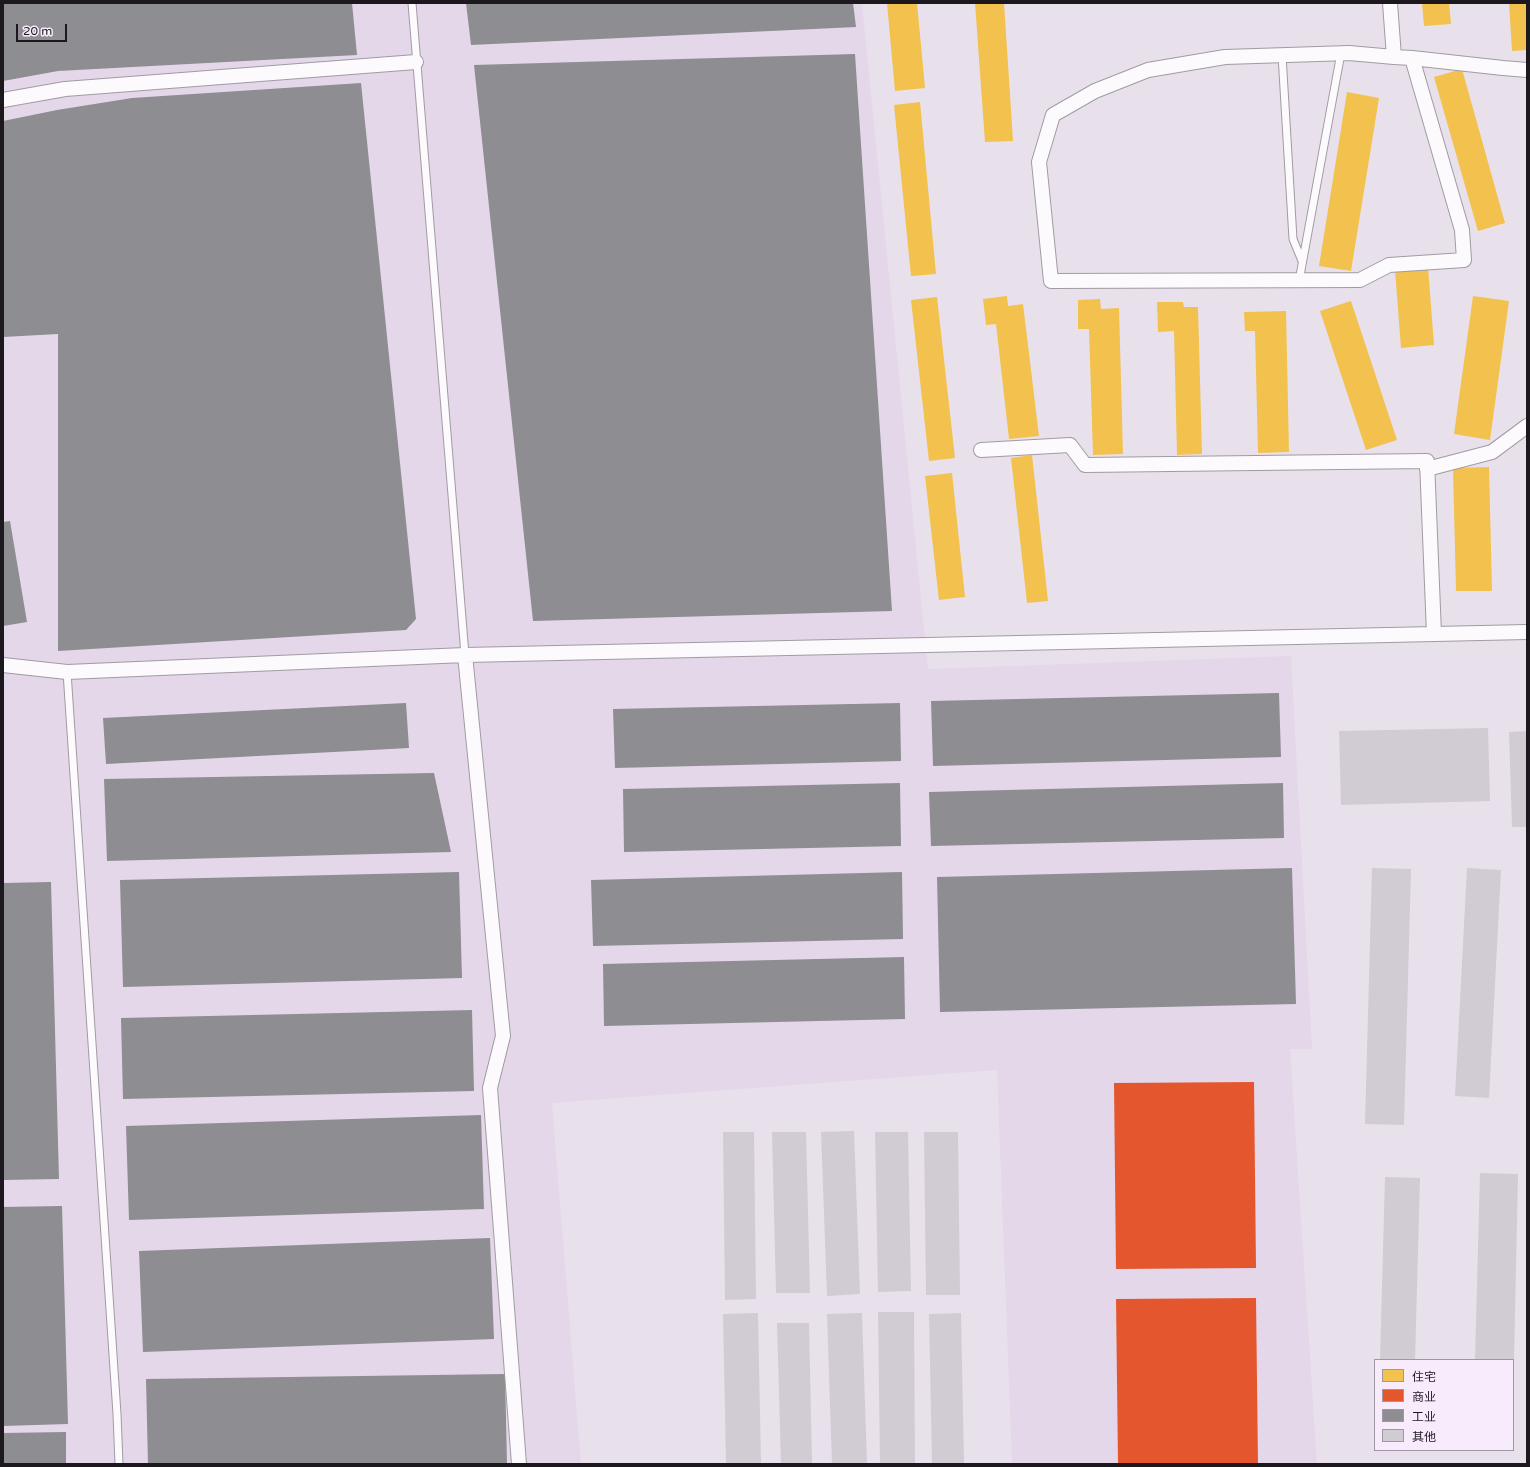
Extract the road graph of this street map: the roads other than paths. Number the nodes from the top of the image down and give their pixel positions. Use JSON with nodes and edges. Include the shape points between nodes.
{"nodes":[{"id":1,"x":412,"y":3,"type":"edge"},
{"id":2,"x":1390,"y":3,"type":"edge"},
{"id":3,"x":1341,"y":53,"type":"junction"},
{"id":4,"x":1282,"y":55,"type":"junction"},
{"id":5,"x":1394,"y":56,"type":"junction"},
{"id":6,"x":1412,"y":58,"type":"junction"},
{"id":7,"x":416,"y":62,"type":"junction"},
{"id":8,"x":1527,"y":70,"type":"edge"},
{"id":9,"x":3,"y":100,"type":"edge"},
{"id":10,"x":1302,"y":261,"type":"junction"},
{"id":11,"x":1298,"y":282,"type":"junction"},
{"id":12,"x":1527,"y":426,"type":"edge"},
{"id":13,"x":981,"y":450,"type":"dead end"},
{"id":14,"x":1427,"y":469,"type":"junction"},
{"id":15,"x":1527,"y":632,"type":"edge"},
{"id":16,"x":1434,"y":634,"type":"junction"},
{"id":17,"x":465,"y":656,"type":"junction"},
{"id":18,"x":3,"y":665,"type":"edge"},
{"id":19,"x":67,"y":672,"type":"junction"},
{"id":20,"x":119,"y":1464,"type":"edge"},
{"id":21,"x":519,"y":1464,"type":"edge"}],
"edges":[{"from":1,"to":7,"type":"lane"},
{"from":2,"to":5,"type":"street"},
{"from":3,"to":4,"type":"street"},
{"from":3,"to":5,"type":"street"},
{"from":3,"to":10,"type":"lane"},
{"from":4,"to":10,"type":"lane","via":[[1293,239]]},
{"from":4,"to":11,"type":"street","via":[[1225,57],[1148,70],[1095,91],[1053,115],[1039,162],[1051,281]]},
{"from":5,"to":6,"type":"street"},
{"from":6,"to":8,"type":"street"},
{"from":6,"to":11,"type":"street","via":[[1462,230],[1464,260],[1389,265],[1360,280]]},
{"from":7,"to":9,"type":"street","via":[[65,88]]},
{"from":7,"to":17,"type":"lane"},
{"from":10,"to":11,"type":"lane"},
{"from":12,"to":14,"type":"street","via":[[1492,452]]},
{"from":13,"to":14,"type":"street","via":[[1070,445],[1085,465],[1427,461]]},
{"from":14,"to":16,"type":"street"},
{"from":15,"to":16,"type":"street"},
{"from":16,"to":17,"type":"street"},
{"from":17,"to":19,"type":"street"},
{"from":17,"to":21,"type":"street","via":[[502,1036],[490,1088]]},
{"from":18,"to":19,"type":"street"},
{"from":19,"to":20,"type":"lane"}]}
